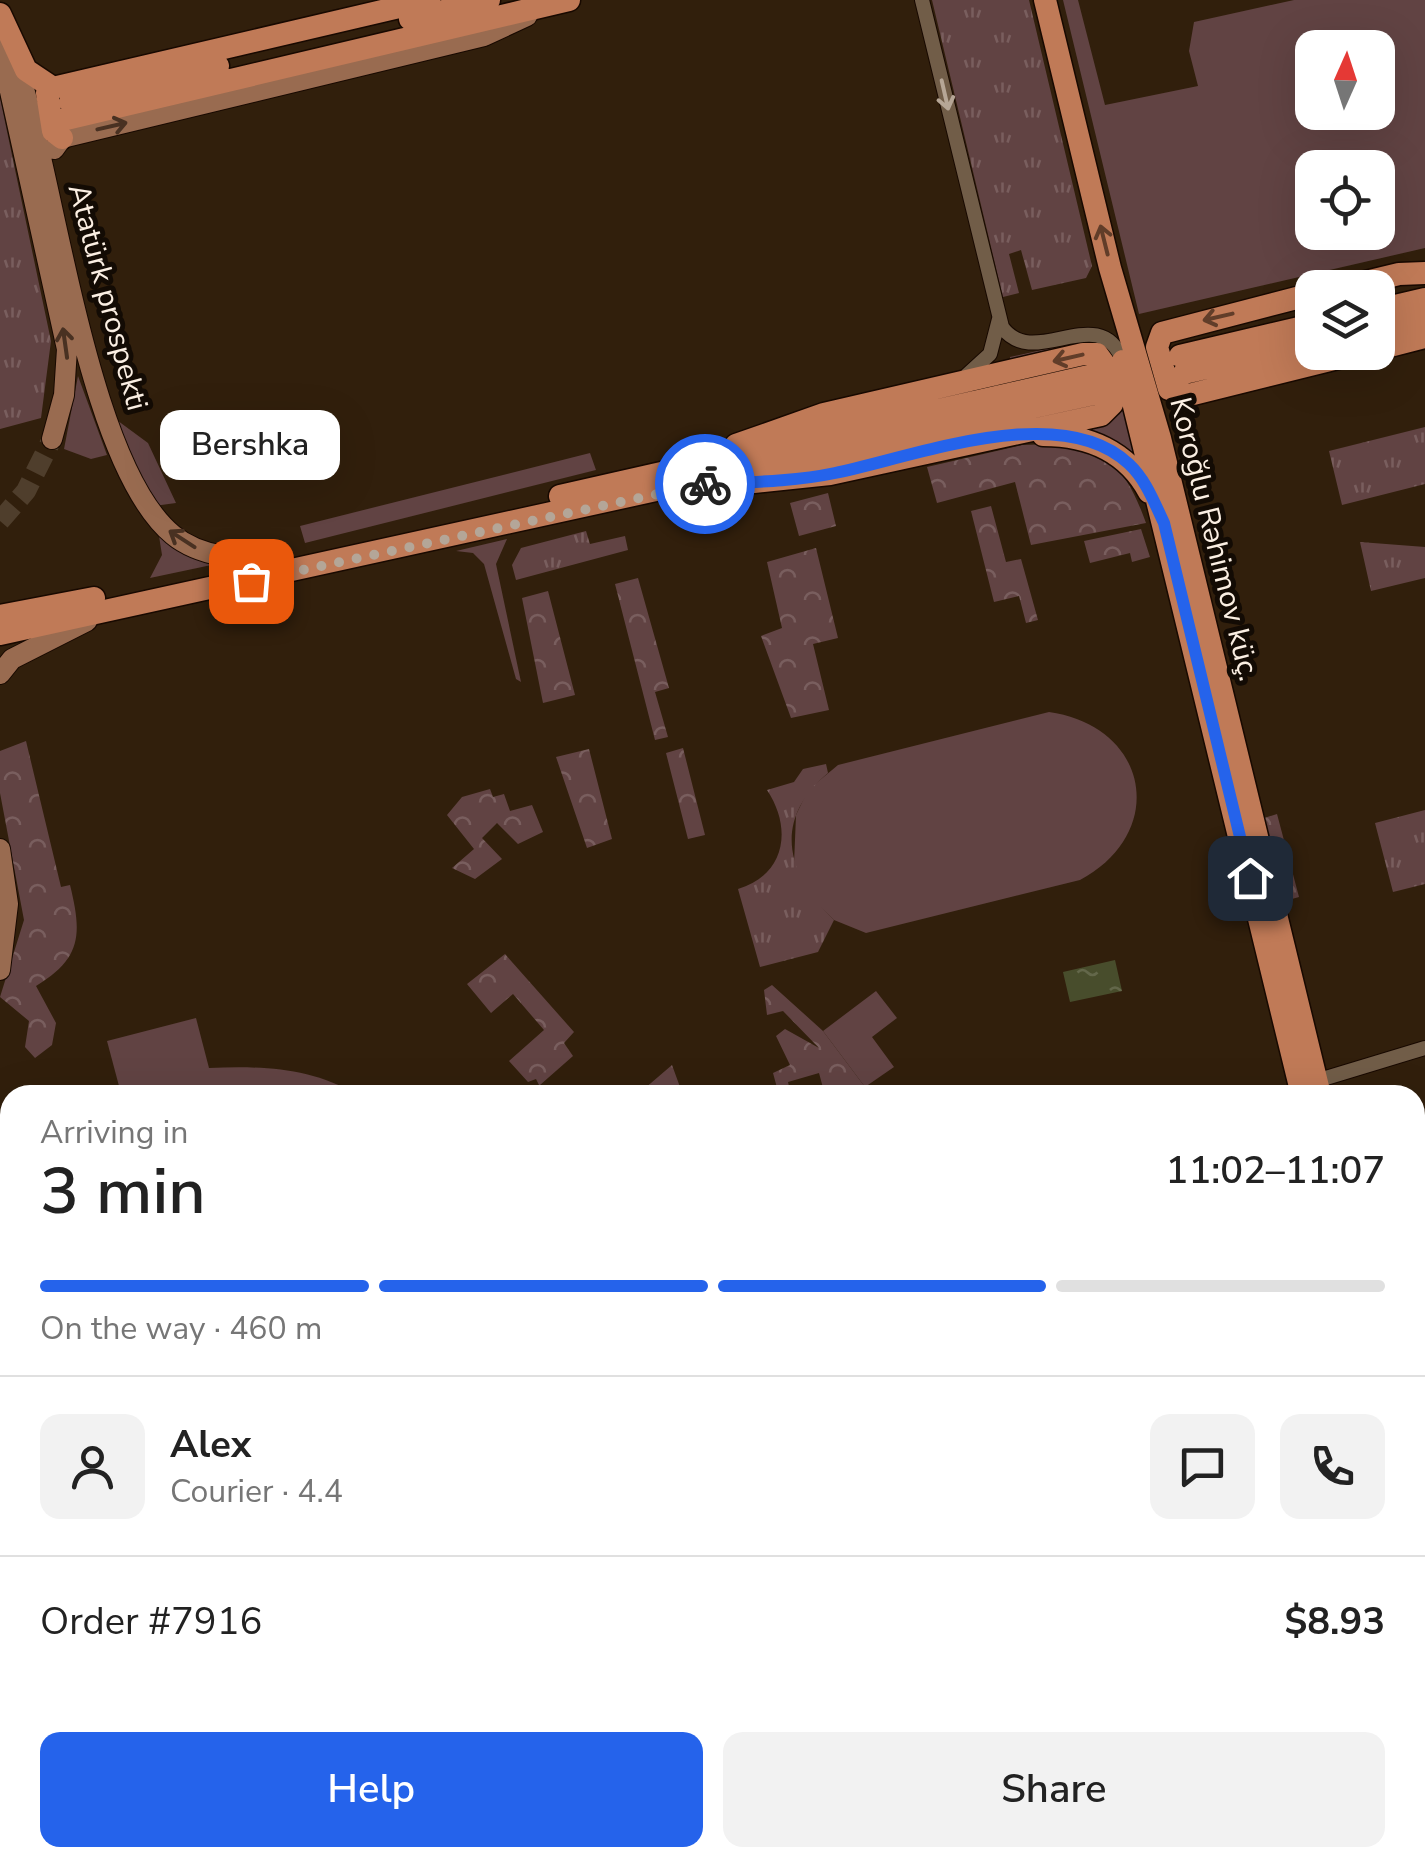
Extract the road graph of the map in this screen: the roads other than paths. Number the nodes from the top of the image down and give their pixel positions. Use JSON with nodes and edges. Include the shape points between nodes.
{"nodes":[{"id":1,"x":429,"y":0,"type":"edge"},
{"id":2,"x":489,"y":0,"type":"edge"},
{"id":3,"x":922,"y":0,"type":"edge"},
{"id":4,"x":1044,"y":0,"type":"edge"},
{"id":5,"x":561,"y":2,"type":"edge"},
{"id":6,"x":0,"y":15,"type":"edge"},
{"id":7,"x":0,"y":28,"type":"edge"},
{"id":8,"x":59,"y":112,"type":"junction"},
{"id":9,"x":55,"y":216,"type":"junction"},
{"id":10,"x":1425,"y":273,"type":"edge"},
{"id":11,"x":1395,"y":278,"type":"edge"},
{"id":12,"x":1118,"y":294,"type":"junction"},
{"id":13,"x":1295,"y":298,"type":"edge"},
{"id":14,"x":1425,"y":299,"type":"edge"},
{"id":15,"x":1395,"y":306,"type":"edge"},
{"id":16,"x":999,"y":318,"type":"junction"},
{"id":17,"x":1425,"y":318,"type":"edge"},
{"id":18,"x":1395,"y":325,"type":"edge"},
{"id":19,"x":1171,"y":328,"type":"junction"},
{"id":20,"x":1295,"y":332,"type":"edge"},
{"id":21,"x":1425,"y":338,"type":"edge"},
{"id":22,"x":1395,"y":345,"type":"edge"},
{"id":23,"x":1295,"y":348,"type":"edge"},
{"id":24,"x":1123,"y":360,"type":"joint"},
{"id":25,"x":1295,"y":360,"type":"edge"},
{"id":26,"x":1184,"y":374,"type":"junction"},
{"id":27,"x":1095,"y":384,"type":"dead end"},
{"id":28,"x":947,"y":386,"type":"junction"},
{"id":29,"x":1000,"y":436,"type":"junction"},
{"id":30,"x":52,"y":438,"type":"tunnel mouth"},
{"id":31,"x":1168,"y":469,"type":"junction"},
{"id":32,"x":687,"y":476,"type":"junction"},
{"id":33,"x":1164,"y":523,"type":"junction"},
{"id":34,"x":276,"y":560,"type":"junction"},
{"id":35,"x":107,"y":611,"type":"junction"},
{"id":36,"x":0,"y":616,"type":"edge"},
{"id":37,"x":0,"y":634,"type":"edge"},
{"id":38,"x":4,"y":659,"type":"edge"},
{"id":39,"x":0,"y":849,"type":"edge"},
{"id":40,"x":0,"y":970,"type":"edge"},
{"id":41,"x":1425,"y":1048,"type":"edge"},
{"id":42,"x":1312,"y":1085,"type":"edge"},
{"id":43,"x":1312,"y":1085,"type":"edge"},
{"id":44,"x":1326,"y":1085,"type":"edge"}],
"edges":[{"from":1,"to":8,"type":"main road"},
{"from":2,"to":8,"type":"main road"},
{"from":3,"to":16,"type":"street","one_way":true},
{"from":12,"to":4,"type":"main road","name":"Koroğlu Rəhimov küç.","one_way":true},
{"from":8,"to":5,"type":"main road","one_way":true},
{"from":6,"to":8,"type":"main road","via":[[26,70]]},
{"from":6,"to":9,"type":"main road","name":"Atatürk prospekti","via":[[24,83]]},
{"from":30,"to":7,"type":"main road","name":"Atatürk prospekti","one_way":true,"via":[[67,349]]},
{"from":8,"to":9,"type":"main road"},
{"from":34,"to":9,"type":"main road","name":"Atatürk prospekti","one_way":true,"via":[[226,556],[188,544],[145,501],[102,401]]},
{"from":10,"to":11,"type":"main road"},
{"from":12,"to":19,"type":"main road","via":[[1134,324]]},
{"from":12,"to":31,"type":"main road","name":"Koroğlu Rəhimov küç."},
{"from":13,"to":19,"type":"main road","one_way":true},
{"from":14,"to":15,"type":"main road"},
{"from":16,"to":24,"type":"street","via":[[1020,343],[1098,334],[1114,343]]},
{"from":16,"to":28,"type":"street","via":[[984,362]]},
{"from":17,"to":18,"type":"main road"},
{"from":19,"to":26,"type":"main road","via":[[1158,342],[1173,393]]},
{"from":20,"to":26,"type":"main road"},
{"from":21,"to":22,"type":"main road"},
{"from":23,"to":26,"type":"main road"},
{"from":24,"to":33,"type":"main road","name":"Koroğlu Rəhimov küç."},
{"from":25,"to":26,"type":"main road"},
{"from":26,"to":31,"type":"main road","via":[[1167,423]]},
{"from":27,"to":32,"type":"main road"},
{"from":29,"to":28,"type":"main road","one_way":true,"via":[[1108,411],[1112,398],[1102,357],[1091,353]]},
{"from":28,"to":32,"type":"main road","via":[[788,424]]},
{"from":29,"to":32,"type":"main road","via":[[830,474]]},
{"from":29,"to":33,"type":"main road","via":[[1058,435],[1107,448],[1137,473]]},
{"from":31,"to":42,"type":"main road","name":"Koroğlu Rəhimov küç."},
{"from":32,"to":34,"type":"main road"},
{"from":32,"to":35,"type":"main road"},
{"from":33,"to":43,"type":"main road","name":"Koroğlu Rəhimov küç."},
{"from":34,"to":36,"type":"main road"},
{"from":35,"to":37,"type":"main road"},
{"from":35,"to":38,"type":"main road"},
{"from":39,"to":40,"type":"main road","via":[[8,904]]},
{"from":41,"to":44,"type":"street"}]}
